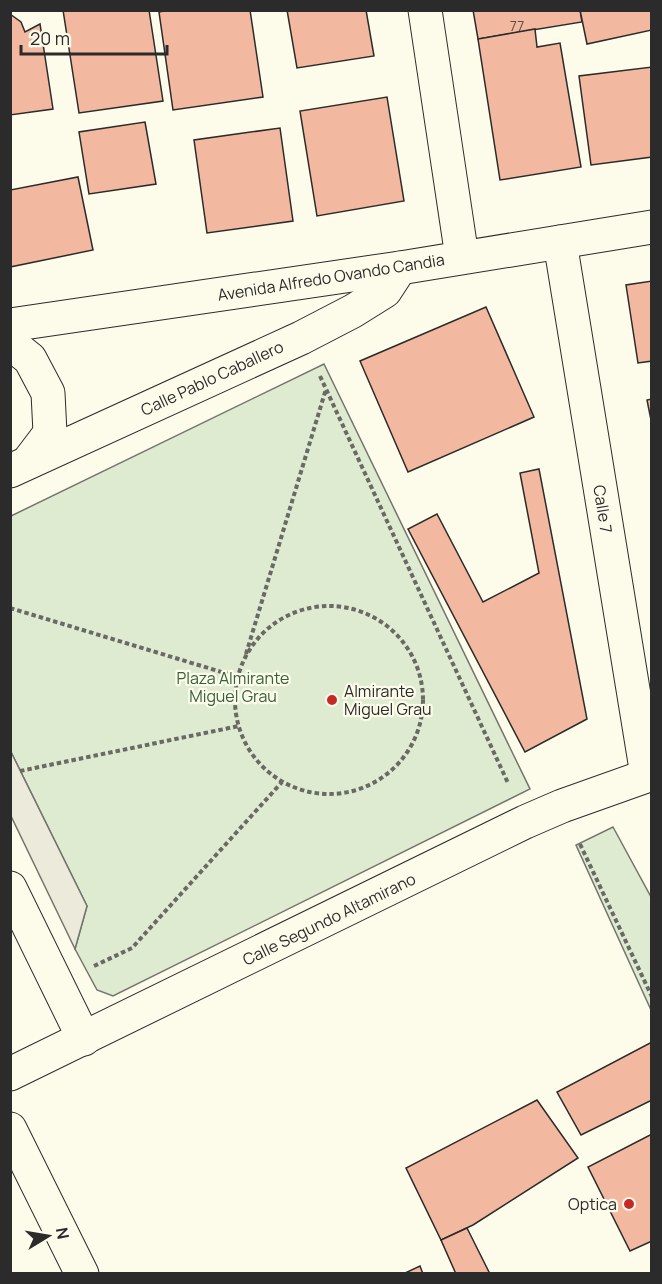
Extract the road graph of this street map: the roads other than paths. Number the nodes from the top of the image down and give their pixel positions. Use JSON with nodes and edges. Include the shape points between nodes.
{"nodes":[{"id":1,"x":425,"y":10,"type":"edge"},
{"id":2,"x":651,"y":227,"type":"edge"},
{"id":3,"x":560,"y":242,"type":"junction"},
{"id":4,"x":462,"y":258,"type":"junction"},
{"id":5,"x":400,"y":268,"type":"junction"},
{"id":6,"x":10,"y":325,"type":"edge"},
{"id":7,"x":10,"y":343,"type":"edge"},
{"id":8,"x":19,"y":467,"type":"edge"},
{"id":9,"x":649,"y":774,"type":"edge"},
{"id":10,"x":10,"y":888,"type":"edge"},
{"id":11,"x":84,"y":1039,"type":"junction"},
{"id":12,"x":10,"y":1074,"type":"edge"},
{"id":13,"x":10,"y":1129,"type":"edge"},
{"id":14,"x":82,"y":1274,"type":"edge"}],
"edges":[{"from":1,"to":4,"type":"street"},
{"from":2,"to":3,"type":"street","name":"Avenida Alfredo Ovando Candia"},
{"from":3,"to":4,"type":"street","name":"Avenida Alfredo Ovando Candia"},
{"from":3,"to":9,"type":"street","name":"Calle 7"},
{"from":4,"to":5,"type":"street","name":"Avenida Alfredo Ovando Candia"},
{"from":5,"to":6,"type":"street","name":"Avenida Alfredo Ovando Candia"},
{"from":5,"to":8,"type":"street","name":"Calle Pablo Caballero","via":[[385,291],[353,311]]},
{"from":7,"to":8,"type":"street","via":[[30,359],[48,393],[50,433]]},
{"from":9,"to":11,"type":"street","name":"Calle Segundo Altamirano","via":[[562,806]]},
{"from":10,"to":11,"type":"street"},
{"from":11,"to":12,"type":"street","name":"Calle Segundo Altamirano"},
{"from":13,"to":14,"type":"street"}]}
